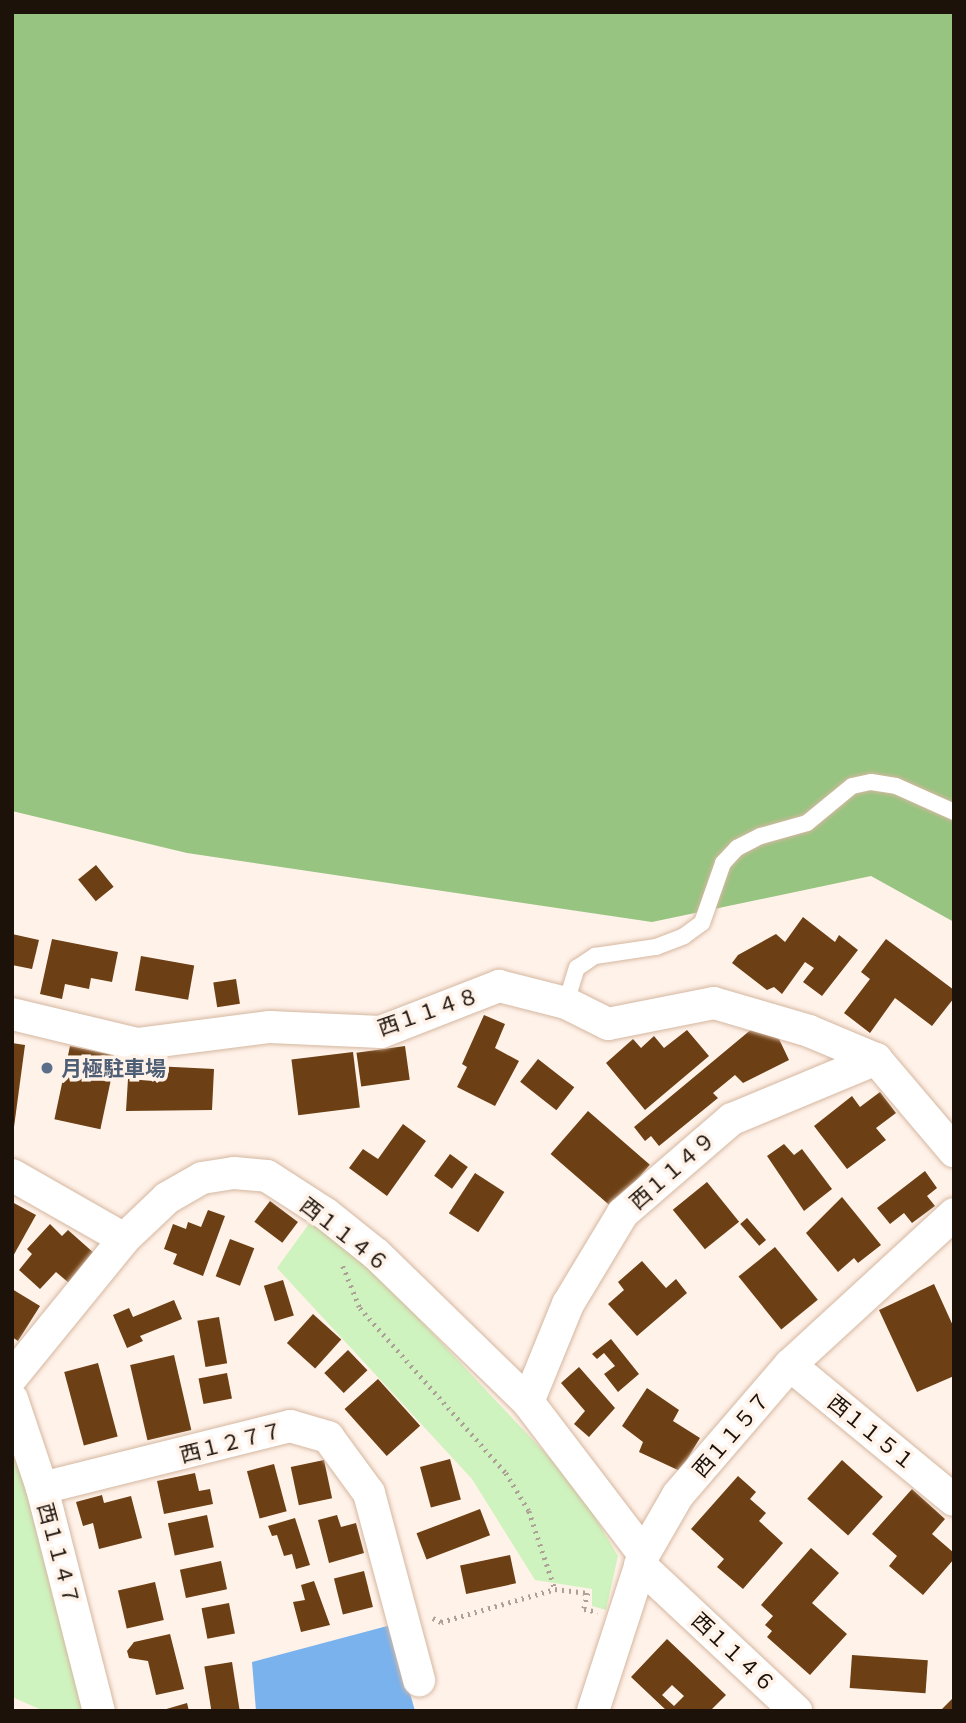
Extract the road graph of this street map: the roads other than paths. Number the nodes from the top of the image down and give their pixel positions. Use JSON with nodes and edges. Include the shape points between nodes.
{"nodes":[{"id":1,"x":954,"y":812,"type":"edge"},
{"id":2,"x":566,"y":1003,"type":"junction"},
{"id":3,"x":12,"y":1014,"type":"edge"},
{"id":4,"x":876,"y":1059,"type":"junction"},
{"id":5,"x":954,"y":1151,"type":"edge"},
{"id":6,"x":12,"y":1175,"type":"edge"},
{"id":7,"x":954,"y":1213,"type":"edge"},
{"id":8,"x":124,"y":1239,"type":"junction"},
{"id":9,"x":790,"y":1365,"type":"junction"},
{"id":10,"x":12,"y":1377,"type":"edge"},
{"id":11,"x":12,"y":1399,"type":"edge"},
{"id":12,"x":528,"y":1402,"type":"junction"},
{"id":13,"x":42,"y":1488,"type":"junction"},
{"id":14,"x":954,"y":1500,"type":"edge"},
{"id":15,"x":642,"y":1559,"type":"junction"},
{"id":16,"x":419,"y":1680,"type":"dead end"},
{"id":17,"x":99,"y":1711,"type":"edge"},
{"id":18,"x":593,"y":1711,"type":"edge"},
{"id":19,"x":796,"y":1711,"type":"edge"}],
"edges":[{"from":1,"to":2,"type":"lane","via":[[896,786],[871,782],[852,786],[807,823],[737,848],[723,863],[702,923],[684,936],[656,947],[595,956],[577,968]]},
{"from":2,"to":3,"type":"street","name":"西１１４８","via":[[499,986],[381,1032],[270,1027],[137,1044]]},
{"from":2,"to":4,"type":"street","name":"西１１４８","via":[[608,1024],[714,1003],[809,1031]]},
{"from":4,"to":5,"type":"street","name":"西１１４８"},
{"from":4,"to":12,"type":"street","name":"西１１４９","via":[[732,1119],[624,1213],[568,1304]]},
{"from":6,"to":8,"type":"street"},
{"from":7,"to":9,"type":"street","name":"西１１５７"},
{"from":8,"to":10,"type":"street","name":"西１１４６"},
{"from":8,"to":12,"type":"street","name":"西１１４６","via":[[167,1198],[202,1178],[234,1172],[267,1177],[327,1214],[376,1254]]},
{"from":9,"to":14,"type":"street","name":"西１１５１"},
{"from":9,"to":15,"type":"street","name":"西１１５７","via":[[678,1495]]},
{"from":11,"to":13,"type":"street","name":"西１１４７"},
{"from":12,"to":15,"type":"street","name":"西１１４６"},
{"from":13,"to":16,"type":"street","name":"西１２７７","via":[[289,1426],[328,1437],[369,1493]]},
{"from":13,"to":17,"type":"street","name":"西１１４７"},
{"from":15,"to":18,"type":"street","name":"西１１５７"},
{"from":15,"to":19,"type":"street","name":"西１１４６"}]}
